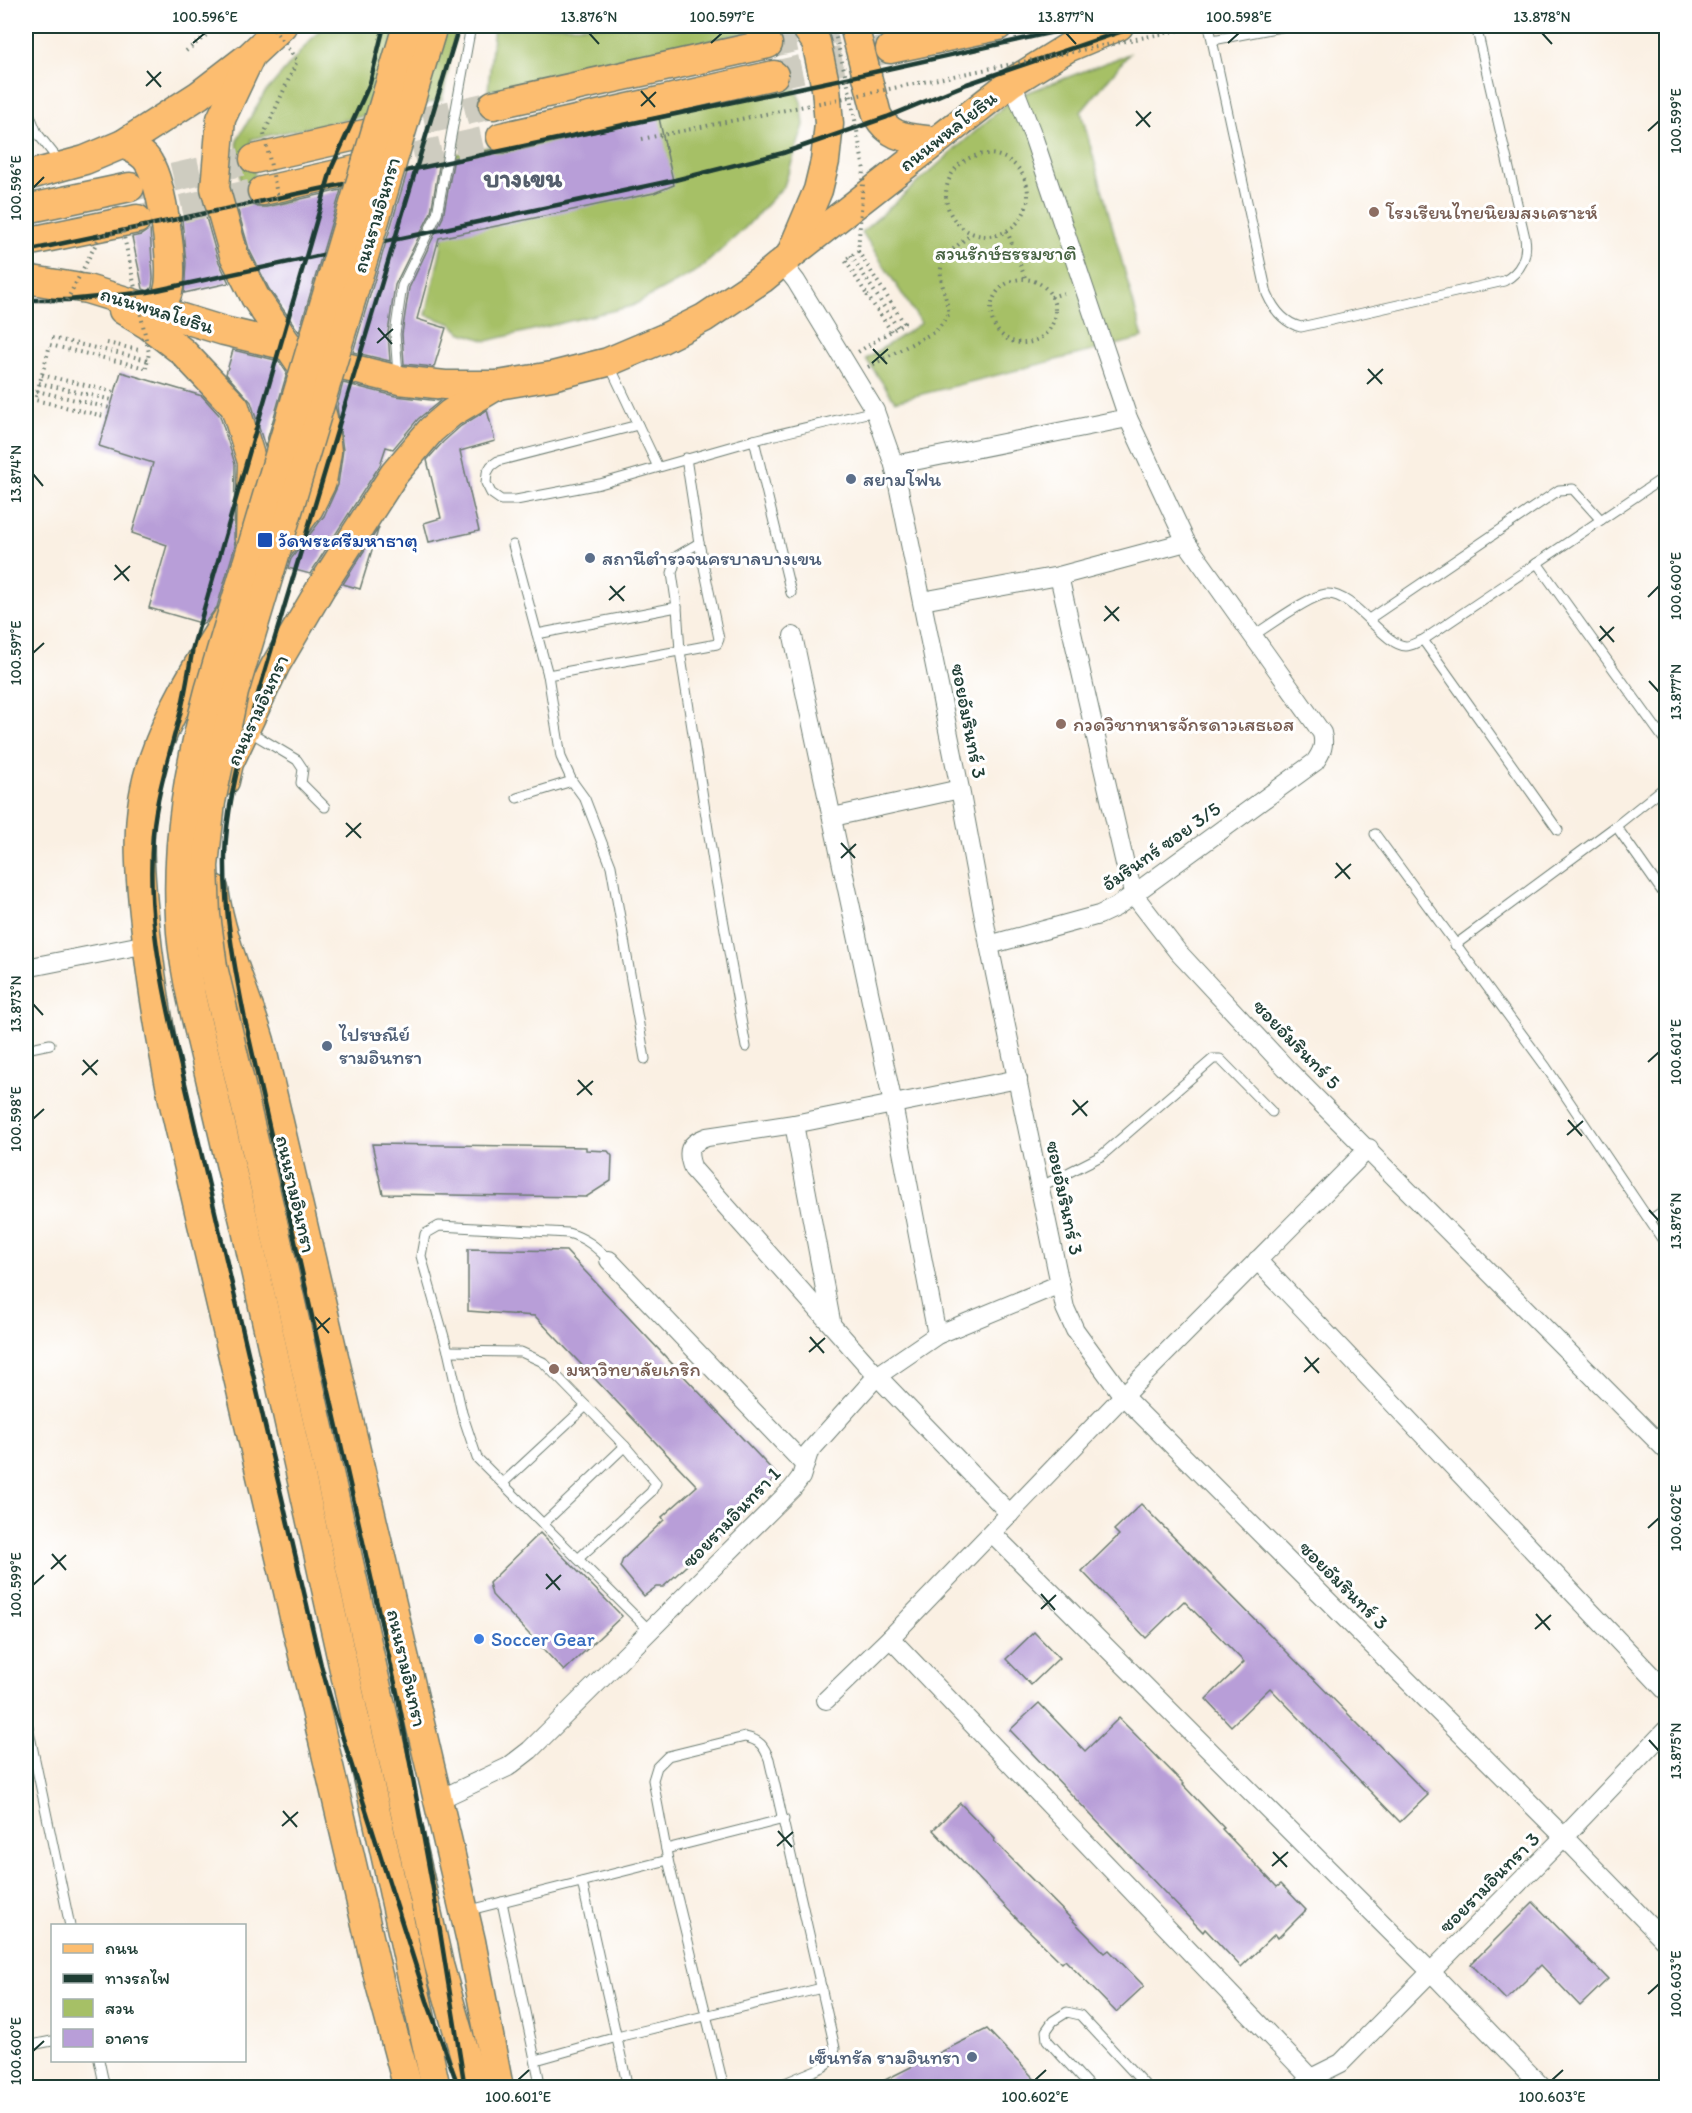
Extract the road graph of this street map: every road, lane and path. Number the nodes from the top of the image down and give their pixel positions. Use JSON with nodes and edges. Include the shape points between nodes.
{"nodes":[{"id":1,"x":218,"y":26,"type":"edge"},
{"id":2,"x":272,"y":26,"type":"edge"},
{"id":3,"x":282,"y":26,"type":"edge"},
{"id":4,"x":407,"y":26,"type":"edge"},
{"id":5,"x":433,"y":26,"type":"edge"},
{"id":6,"x":471,"y":26,"type":"edge"},
{"id":7,"x":805,"y":26,"type":"edge"},
{"id":8,"x":833,"y":26,"type":"edge"},
{"id":9,"x":854,"y":26,"type":"edge"},
{"id":10,"x":998,"y":26,"type":"edge"},
{"id":11,"x":1119,"y":26,"type":"edge"},
{"id":12,"x":1200,"y":26,"type":"edge"},
{"id":13,"x":1209,"y":26,"type":"edge"},
{"id":14,"x":1286,"y":26,"type":"edge"},
{"id":15,"x":1476,"y":26,"type":"edge"},
{"id":16,"x":1213,"y":40,"type":"junction"},
{"id":17,"x":768,"y":44,"type":"tunnel mouth"},
{"id":18,"x":890,"y":49,"type":"tunnel mouth"},
{"id":19,"x":186,"y":51,"type":"dead end"},
{"id":20,"x":251,"y":55,"type":"junction"},
{"id":21,"x":774,"y":75,"type":"tunnel mouth"},
{"id":22,"x":1012,"y":82,"type":"junction"},
{"id":23,"x":850,"y":97,"type":"junction"},
{"id":24,"x":493,"y":105,"type":"tunnel mouth"},
{"id":25,"x":26,"y":106,"type":"edge"},
{"id":26,"x":369,"y":133,"type":"tunnel mouth"},
{"id":27,"x":501,"y":137,"type":"tunnel mouth"},
{"id":28,"x":642,"y":139,"type":"dead end"},
{"id":29,"x":935,"y":141,"type":"junction"},
{"id":30,"x":123,"y":144,"type":"junction"},
{"id":31,"x":254,"y":159,"type":"tunnel mouth"},
{"id":32,"x":64,"y":166,"type":"junction"},
{"id":33,"x":372,"y":166,"type":"tunnel mouth"},
{"id":34,"x":26,"y":176,"type":"edge"},
{"id":35,"x":130,"y":187,"type":"tunnel mouth"},
{"id":36,"x":262,"y":191,"type":"tunnel mouth"},
{"id":37,"x":26,"y":209,"type":"edge"},
{"id":38,"x":130,"y":225,"type":"junction"},
{"id":39,"x":1007,"y":231,"type":"junction"},
{"id":40,"x":973,"y":233,"type":"junction"},
{"id":41,"x":26,"y":243,"type":"edge"},
{"id":42,"x":858,"y":251,"type":"junction"},
{"id":43,"x":851,"y":255,"type":"junction"},
{"id":44,"x":786,"y":259,"type":"junction"},
{"id":45,"x":26,"y":279,"type":"edge"},
{"id":46,"x":1026,"y":280,"type":"junction"},
{"id":47,"x":87,"y":289,"type":"junction"},
{"id":48,"x":26,"y":299,"type":"edge"},
{"id":49,"x":149,"y":308,"type":"junction"},
{"id":50,"x":897,"y":327,"type":"junction"},
{"id":51,"x":891,"y":331,"type":"junction"},
{"id":52,"x":52,"y":338,"type":"dead end"},
{"id":53,"x":107,"y":343,"type":"dead end"},
{"id":54,"x":287,"y":346,"type":"junction"},
{"id":55,"x":149,"y":353,"type":"junction"},
{"id":56,"x":148,"y":360,"type":"junction"},
{"id":57,"x":608,"y":362,"type":"junction"},
{"id":58,"x":850,"y":368,"type":"junction"},
{"id":59,"x":42,"y":375,"type":"junction"},
{"id":60,"x":399,"y":380,"type":"junction"},
{"id":61,"x":39,"y":383,"type":"junction"},
{"id":62,"x":498,"y":385,"type":"junction"},
{"id":63,"x":37,"y":391,"type":"junction"},
{"id":64,"x":115,"y":392,"type":"dead end"},
{"id":65,"x":112,"y":400,"type":"dead end"},
{"id":66,"x":110,"y":408,"type":"dead end"},
{"id":67,"x":875,"y":411,"type":"junction"},
{"id":68,"x":108,"y":417,"type":"dead end"},
{"id":69,"x":1128,"y":418,"type":"junction"},
{"id":70,"x":638,"y":425,"type":"junction"},
{"id":71,"x":754,"y":440,"type":"junction"},
{"id":72,"x":686,"y":458,"type":"junction"},
{"id":73,"x":894,"y":465,"type":"junction"},
{"id":74,"x":658,"y":467,"type":"junction"},
{"id":75,"x":1666,"y":476,"type":"edge"},
{"id":76,"x":1601,"y":520,"type":"junction"},
{"id":77,"x":1186,"y":542,"type":"junction"},
{"id":78,"x":699,"y":543,"type":"junction"},
{"id":79,"x":513,"y":545,"type":"dead end"},
{"id":80,"x":1537,"y":563,"type":"junction"},
{"id":81,"x":1059,"y":576,"type":"junction"},
{"id":82,"x":248,"y":586,"type":"junction"},
{"id":83,"x":791,"y":593,"type":"dead end"},
{"id":84,"x":922,"y":601,"type":"junction"},
{"id":85,"x":677,"y":607,"type":"junction"},
{"id":86,"x":1369,"y":619,"type":"junction"},
{"id":87,"x":537,"y":634,"type":"junction"},
{"id":88,"x":1254,"y":635,"type":"junction"},
{"id":89,"x":793,"y":636,"type":"dead end"},
{"id":90,"x":1423,"y":640,"type":"junction"},
{"id":91,"x":680,"y":651,"type":"junction"},
{"id":92,"x":548,"y":675,"type":"junction"},
{"id":93,"x":185,"y":686,"type":"junction"},
{"id":94,"x":248,"y":723,"type":"junction"},
{"id":95,"x":1666,"y":742,"type":"edge"},
{"id":96,"x":572,"y":781,"type":"junction"},
{"id":97,"x":1666,"y":786,"type":"edge"},
{"id":98,"x":960,"y":789,"type":"junction"},
{"id":99,"x":517,"y":798,"type":"dead end"},
{"id":100,"x":325,"y":807,"type":"dead end"},
{"id":101,"x":833,"y":817,"type":"junction"},
{"id":102,"x":1616,"y":826,"type":"junction"},
{"id":103,"x":1558,"y":830,"type":"dead end"},
{"id":104,"x":1375,"y":834,"type":"dead end"},
{"id":105,"x":1134,"y":895,"type":"junction"},
{"id":106,"x":1666,"y":897,"type":"edge"},
{"id":107,"x":147,"y":944,"type":"junction"},
{"id":108,"x":989,"y":945,"type":"junction"},
{"id":109,"x":1455,"y":945,"type":"junction"},
{"id":110,"x":26,"y":968,"type":"edge"},
{"id":111,"x":50,"y":1044,"type":"dead end"},
{"id":112,"x":746,"y":1047,"type":"dead end"},
{"id":113,"x":26,"y":1049,"type":"edge"},
{"id":114,"x":645,"y":1059,"type":"dead end"},
{"id":115,"x":1018,"y":1079,"type":"junction"},
{"id":116,"x":893,"y":1104,"type":"junction"},
{"id":117,"x":1272,"y":1112,"type":"dead end"},
{"id":118,"x":794,"y":1124,"type":"junction"},
{"id":119,"x":1369,"y":1148,"type":"junction"},
{"id":120,"x":1040,"y":1187,"type":"junction"},
{"id":121,"x":1666,"y":1209,"type":"edge"},
{"id":122,"x":1650,"y":1220,"type":"junction"},
{"id":123,"x":1666,"y":1245,"type":"edge"},
{"id":124,"x":609,"y":1260,"type":"joint"},
{"id":125,"x":1257,"y":1260,"type":"junction"},
{"id":126,"x":1060,"y":1284,"type":"junction"},
{"id":127,"x":831,"y":1323,"type":"junction"},
{"id":128,"x":937,"y":1335,"type":"junction"},
{"id":129,"x":448,"y":1351,"type":"junction"},
{"id":130,"x":877,"y":1376,"type":"junction"},
{"id":131,"x":1123,"y":1396,"type":"junction"},
{"id":132,"x":586,"y":1406,"type":"junction"},
{"id":133,"x":625,"y":1446,"type":"junction"},
{"id":134,"x":1666,"y":1450,"type":"edge"},
{"id":135,"x":805,"y":1465,"type":"junction"},
{"id":136,"x":503,"y":1483,"type":"junction"},
{"id":137,"x":1010,"y":1514,"type":"junction"},
{"id":138,"x":543,"y":1524,"type":"junction"},
{"id":139,"x":992,"y":1533,"type":"junction"},
{"id":140,"x":578,"y":1559,"type":"junction"},
{"id":141,"x":650,"y":1631,"type":"junction"},
{"id":142,"x":890,"y":1638,"type":"junction"},
{"id":143,"x":1666,"y":1691,"type":"edge"},
{"id":144,"x":826,"y":1700,"type":"dead end"},
{"id":145,"x":26,"y":1717,"type":"edge"},
{"id":146,"x":1666,"y":1730,"type":"edge"},
{"id":147,"x":438,"y":1800,"type":"junction"},
{"id":148,"x":784,"y":1819,"type":"junction"},
{"id":149,"x":1564,"y":1837,"type":"junction"},
{"id":150,"x":666,"y":1849,"type":"junction"},
{"id":151,"x":668,"y":1860,"type":"junction"},
{"id":152,"x":582,"y":1882,"type":"junction"},
{"id":153,"x":502,"y":1902,"type":"junction"},
{"id":154,"x":464,"y":1912,"type":"junction"},
{"id":155,"x":70,"y":1924,"type":"edge"},
{"id":156,"x":1666,"y":1942,"type":"edge"},
{"id":157,"x":1431,"y":1972,"type":"junction"},
{"id":158,"x":822,"y":1988,"type":"junction"},
{"id":159,"x":705,"y":2016,"type":"junction"},
{"id":160,"x":617,"y":2037,"type":"junction"},
{"id":161,"x":51,"y":2040,"type":"edge"},
{"id":162,"x":26,"y":2046,"type":"edge"},
{"id":163,"x":536,"y":2060,"type":"junction"},
{"id":164,"x":99,"y":2062,"type":"edge"},
{"id":165,"x":1341,"y":2063,"type":"junction"},
{"id":166,"x":1310,"y":2084,"type":"edge"},
{"id":167,"x":105,"y":2088,"type":"edge"},
{"id":168,"x":408,"y":2088,"type":"edge"},
{"id":169,"x":436,"y":2088,"type":"edge"},
{"id":170,"x":474,"y":2088,"type":"edge"},
{"id":171,"x":499,"y":2088,"type":"edge"},
{"id":172,"x":541,"y":2088,"type":"edge"},
{"id":173,"x":628,"y":2088,"type":"edge"},
{"id":174,"x":724,"y":2088,"type":"edge"},
{"id":175,"x":773,"y":2088,"type":"edge"},
{"id":176,"x":1091,"y":2088,"type":"edge"},
{"id":177,"x":1148,"y":2088,"type":"edge"},
{"id":178,"x":1330,"y":2088,"type":"edge"},
{"id":179,"x":1543,"y":2088,"type":"edge"}],
"edges":[{"from":1,"to":19,"type":"path"},
{"from":2,"to":38,"type":"path","bridge":true,"via":[[297,61],[264,134],[278,198]]},
{"from":3,"to":20,"type":"main road"},
{"from":4,"to":169,"type":"main road","name":"ถนนรามอินทรา","bridge":true,"via":[[209,692],[194,747],[179,856],[186,975]]},
{"from":5,"to":170,"type":"main road","name":"ถนนรามอินทรา","bridge":true,"via":[[234,692],[211,802],[204,866],[213,968],[434,1944]]},
{"from":6,"to":60,"type":"lane","via":[[437,214],[402,286],[395,334]]},
{"from":7,"to":44,"type":"main road","via":[[816,42],[829,124],[818,190]]},
{"from":8,"to":23,"type":"path","bridge":true},
{"from":9,"to":29,"type":"main road","via":[[883,126],[897,136]]},
{"from":10,"to":18,"type":"main road"},
{"from":11,"to":22,"type":"main road","name":"ถนนพหลโยธิน","via":[[1067,48]]},
{"from":12,"to":23,"type":"path","bridge":true},
{"from":13,"to":16,"type":"lane"},
{"from":14,"to":16,"type":"lane"},
{"from":15,"to":16,"type":"lane","via":[[1525,238],[1521,265],[1504,281],[1301,327],[1279,315],[1267,294]]},
{"from":17,"to":24,"type":"main road"},
{"from":20,"to":30,"type":"main road","via":[[199,95]]},
{"from":20,"to":54,"type":"main road","via":[[221,119],[215,188],[234,255]]},
{"from":21,"to":27,"type":"main road"},
{"from":22,"to":29,"type":"main road","name":"ถนนพหลโยธิน"},
{"from":22,"to":69,"type":"street"},
{"from":23,"to":28,"type":"path","bridge":true},
{"from":23,"to":42,"type":"path","bridge":true,"via":[[864,170]]},
{"from":25,"to":32,"type":"lane","via":[[37,133]]},
{"from":26,"to":31,"type":"main road"},
{"from":29,"to":44,"type":"main road","name":"ถนนพหลโยธิน"},
{"from":30,"to":32,"type":"main road"},
{"from":30,"to":49,"type":"main road","via":[[148,160],[156,176],[170,257],[168,292],[162,303]]},
{"from":32,"to":34,"type":"main road"},
{"from":33,"to":36,"type":"main road"},
{"from":35,"to":37,"type":"main road"},
{"from":38,"to":41,"type":"main road"},
{"from":38,"to":48,"type":"path","bridge":true,"via":[[100,236],[66,302]]},
{"from":38,"to":55,"type":"path","bridge":true},
{"from":39,"to":40,"type":"path","via":[[982,236]]},
{"from":39,"to":40,"type":"path","via":[[1025,212],[1027,186],[1013,164],[988,154],[962,163],[947,186],[950,213],[958,224]]},
{"from":39,"to":46,"type":"path"},
{"from":40,"to":58,"type":"path","via":[[942,261],[939,276],[948,314],[936,331]]},
{"from":42,"to":43,"type":"path","bridge":true},
{"from":42,"to":50,"type":"path","via":[[904,323]]},
{"from":43,"to":50,"type":"path"},
{"from":43,"to":51,"type":"path","bridge":true,"via":[[845,260]]},
{"from":44,"to":57,"type":"main road","name":"ถนนพหลโยธิน","via":[[704,318]]},
{"from":44,"to":58,"type":"street","name":"ซอยอัมรินทร์ 3"},
{"from":45,"to":47,"type":"main road","name":"ถนนพหลโยธิน"},
{"from":46,"to":46,"type":"path","via":[[1044,288],[1051,297],[1054,318],[1044,336],[1035,341],[1014,342],[997,331],[992,321],[992,301],[1005,285]]},
{"from":47,"to":49,"type":"main road","name":"ถนนพหลโยธิน"},
{"from":47,"to":82,"type":"main road","via":[[148,325],[183,352],[235,407],[252,462]]},
{"from":49,"to":54,"type":"main road","name":"ถนนพหลโยธิน"},
{"from":50,"to":51,"type":"path"},
{"from":51,"to":58,"type":"path"},
{"from":52,"to":56,"type":"path"},
{"from":53,"to":55,"type":"path"},
{"from":54,"to":60,"type":"main road","name":"ถนนพหลโยธิน"},
{"from":54,"to":82,"type":"main road","via":[[313,381],[327,452],[322,482],[309,508]]},
{"from":55,"to":56,"type":"path","bridge":true},
{"from":56,"to":59,"type":"path","bridge":true,"via":[[146,368],[50,345]]},
{"from":57,"to":62,"type":"main road","name":"ถนนพหลโยธิน"},
{"from":57,"to":70,"type":"lane"},
{"from":58,"to":67,"type":"street","name":"ซอยอัมรินทร์ 3"},
{"from":59,"to":61,"type":"path"},
{"from":59,"to":64,"type":"path"},
{"from":60,"to":62,"type":"main road","name":"ถนนพหลโยธิน"},
{"from":61,"to":63,"type":"path"},
{"from":61,"to":65,"type":"path"},
{"from":62,"to":94,"type":"main road","name":"ถนนรามอินทรา","via":[[431,430],[394,474],[286,646]]},
{"from":63,"to":66,"type":"path"},
{"from":63,"to":68,"type":"path","via":[[35,400]]},
{"from":67,"to":71,"type":"lane"},
{"from":67,"to":73,"type":"street","name":"ซอยอัมรินทร์ 3"},
{"from":69,"to":73,"type":"street"},
{"from":69,"to":77,"type":"street"},
{"from":70,"to":74,"type":"lane"},
{"from":70,"to":74,"type":"lane","via":[[498,461],[487,473],[486,483],[501,500],[516,500],[600,484]]},
{"from":71,"to":72,"type":"lane"},
{"from":71,"to":83,"type":"lane"},
{"from":72,"to":74,"type":"lane"},
{"from":72,"to":78,"type":"lane"},
{"from":73,"to":84,"type":"street","name":"ซอยอัมรินทร์ 3"},
{"from":75,"to":76,"type":"lane"},
{"from":76,"to":80,"type":"lane"},
{"from":76,"to":86,"type":"lane","via":[[1573,489],[1559,490]]},
{"from":77,"to":81,"type":"street"},
{"from":77,"to":88,"type":"street"},
{"from":78,"to":85,"type":"lane","via":[[674,561]]},
{"from":78,"to":91,"type":"lane","via":[[719,639],[714,646]]},
{"from":79,"to":87,"type":"lane"},
{"from":80,"to":90,"type":"lane"},
{"from":80,"to":95,"type":"lane"},
{"from":81,"to":84,"type":"street"},
{"from":81,"to":105,"type":"street","name":"ซอยอัมรินทร์ 5"},
{"from":82,"to":93,"type":"main road"},
{"from":84,"to":98,"type":"street","name":"ซอยอัมรินทร์ 3"},
{"from":85,"to":87,"type":"lane"},
{"from":85,"to":91,"type":"lane"},
{"from":86,"to":88,"type":"lane","via":[[1339,596],[1326,594]]},
{"from":86,"to":90,"type":"lane","via":[[1402,646]]},
{"from":87,"to":92,"type":"lane"},
{"from":88,"to":105,"type":"street","name":"อัมรินทร์ ซอย 3/5","via":[[1322,733],[1323,748],[1315,762]]},
{"from":89,"to":101,"type":"street"},
{"from":90,"to":103,"type":"lane"},
{"from":91,"to":92,"type":"lane"},
{"from":91,"to":112,"type":"lane"},
{"from":92,"to":96,"type":"lane","via":[[561,757]]},
{"from":93,"to":94,"type":"main road","via":[[208,676],[222,680],[238,691],[247,704]]},
{"from":93,"to":107,"type":"main road","via":[[152,762],[142,804],[139,850]]},
{"from":94,"to":100,"type":"lane","via":[[297,760],[303,769],[302,783]]},
{"from":94,"to":147,"type":"main road","name":"ถนนรามอินทรา","via":[[229,764],[218,809],[213,879],[217,909],[260,1041]]},
{"from":96,"to":99,"type":"lane"},
{"from":96,"to":114,"type":"lane","via":[[585,799],[611,866]]},
{"from":97,"to":102,"type":"lane"},
{"from":98,"to":101,"type":"street"},
{"from":98,"to":108,"type":"street","name":"ซอยอัมรินทร์ 3"},
{"from":101,"to":116,"type":"street"},
{"from":102,"to":106,"type":"lane"},
{"from":102,"to":109,"type":"lane"},
{"from":104,"to":109,"type":"lane"},
{"from":105,"to":108,"type":"street","name":"อัมรินทร์ ซอย 3/5","via":[[1099,915]]},
{"from":105,"to":119,"type":"street","name":"ซอยอัมรินทร์ 5","via":[[1178,952]]},
{"from":107,"to":110,"type":"street"},
{"from":107,"to":168,"type":"main road","via":[[173,1100],[380,1984]]},
{"from":108,"to":115,"type":"street","name":"ซอยอัมรินทร์ 3"},
{"from":109,"to":122,"type":"lane","via":[[1546,1067]]},
{"from":111,"to":113,"type":"lane"},
{"from":115,"to":116,"type":"street"},
{"from":115,"to":120,"type":"street","name":"ซอยอัมรินทร์ 3"},
{"from":116,"to":118,"type":"street"},
{"from":116,"to":128,"type":"street"},
{"from":117,"to":120,"type":"lane","via":[[1220,1059],[1213,1059],[1101,1156]]},
{"from":118,"to":127,"type":"street"},
{"from":118,"to":127,"type":"street","via":[[707,1137],[690,1148],[689,1157],[693,1169]]},
{"from":119,"to":125,"type":"street"},
{"from":119,"to":134,"type":"street","name":"ซอยอัมรินทร์ 5"},
{"from":120,"to":126,"type":"street","name":"ซอยอัมรินทร์ 3"},
{"from":121,"to":122,"type":"lane"},
{"from":122,"to":123,"type":"lane"},
{"from":124,"to":129,"type":"lane","via":[[582,1238],[568,1233],[439,1226],[425,1234],[421,1256]]},
{"from":124,"to":135,"type":"street"},
{"from":125,"to":131,"type":"street"},
{"from":125,"to":143,"type":"street"},
{"from":126,"to":128,"type":"street","name":"ซอยรามอินทรา 1"},
{"from":126,"to":131,"type":"street","name":"ซอยอัมรินทร์ 3","via":[[1075,1330]]},
{"from":127,"to":130,"type":"street"},
{"from":128,"to":130,"type":"street","name":"ซอยรามอินทรา 1"},
{"from":129,"to":132,"type":"lane","via":[[520,1352],[543,1362]]},
{"from":129,"to":136,"type":"lane","via":[[477,1458]]},
{"from":130,"to":135,"type":"street","name":"ซอยรามอินทรา 1","via":[[817,1442]]},
{"from":130,"to":137,"type":"street"},
{"from":131,"to":137,"type":"street"},
{"from":131,"to":149,"type":"street","name":"ซอยอัมรินทร์ 3"},
{"from":132,"to":133,"type":"lane"},
{"from":132,"to":136,"type":"lane"},
{"from":133,"to":138,"type":"lane"},
{"from":133,"to":140,"type":"lane","via":[[656,1483]]},
{"from":135,"to":141,"type":"street","name":"ซอยรามอินทรา 1","via":[[792,1489]]},
{"from":136,"to":138,"type":"lane"},
{"from":137,"to":139,"type":"street"},
{"from":138,"to":140,"type":"lane"},
{"from":139,"to":142,"type":"street"},
{"from":139,"to":157,"type":"street"},
{"from":140,"to":141,"type":"lane"},
{"from":141,"to":147,"type":"street","name":"ซอยรามอินทรา 1","via":[[530,1750],[508,1767]]},
{"from":142,"to":144,"type":"street"},
{"from":142,"to":166,"type":"street"},
{"from":145,"to":155,"type":"lane"},
{"from":146,"to":149,"type":"street","name":"ซอยรามอินทรา 3"},
{"from":147,"to":154,"type":"main road","name":"ถนนรามอินทรา"},
{"from":148,"to":150,"type":"lane"},
{"from":148,"to":150,"type":"lane","via":[[769,1759],[764,1746],[755,1739],[746,1737],[668,1756],[657,1767],[653,1780]]},
{"from":148,"to":158,"type":"lane"},
{"from":149,"to":156,"type":"street","name":"ซอยอัมรินทร์ 3"},
{"from":149,"to":157,"type":"street","name":"ซอยรามอินทรา 3"},
{"from":150,"to":151,"type":"lane"},
{"from":151,"to":152,"type":"lane"},
{"from":151,"to":159,"type":"lane"},
{"from":152,"to":153,"type":"lane"},
{"from":152,"to":160,"type":"lane"},
{"from":153,"to":154,"type":"lane"},
{"from":153,"to":163,"type":"lane"},
{"from":154,"to":171,"type":"main road","name":"ถนนรามอินทรา"},
{"from":157,"to":165,"type":"street","name":"ซอยรามอินทรา 3"},
{"from":157,"to":179,"type":"street"},
{"from":158,"to":159,"type":"lane"},
{"from":158,"to":175,"type":"lane","via":[[835,2048],[831,2061]]},
{"from":159,"to":160,"type":"lane"},
{"from":159,"to":174,"type":"lane"},
{"from":160,"to":163,"type":"lane"},
{"from":160,"to":173,"type":"lane"},
{"from":161,"to":162,"type":"lane"},
{"from":163,"to":172,"type":"lane"},
{"from":164,"to":167,"type":"lane"},
{"from":165,"to":166,"type":"street","name":"ซอยรามอินทรา 3"},
{"from":165,"to":178,"type":"street","name":"ซอยรามอินทรา 3"},
{"from":176,"to":177,"type":"lane","via":[[1047,2040],[1046,2031],[1053,2021],[1067,2013],[1080,2015]]}]}
